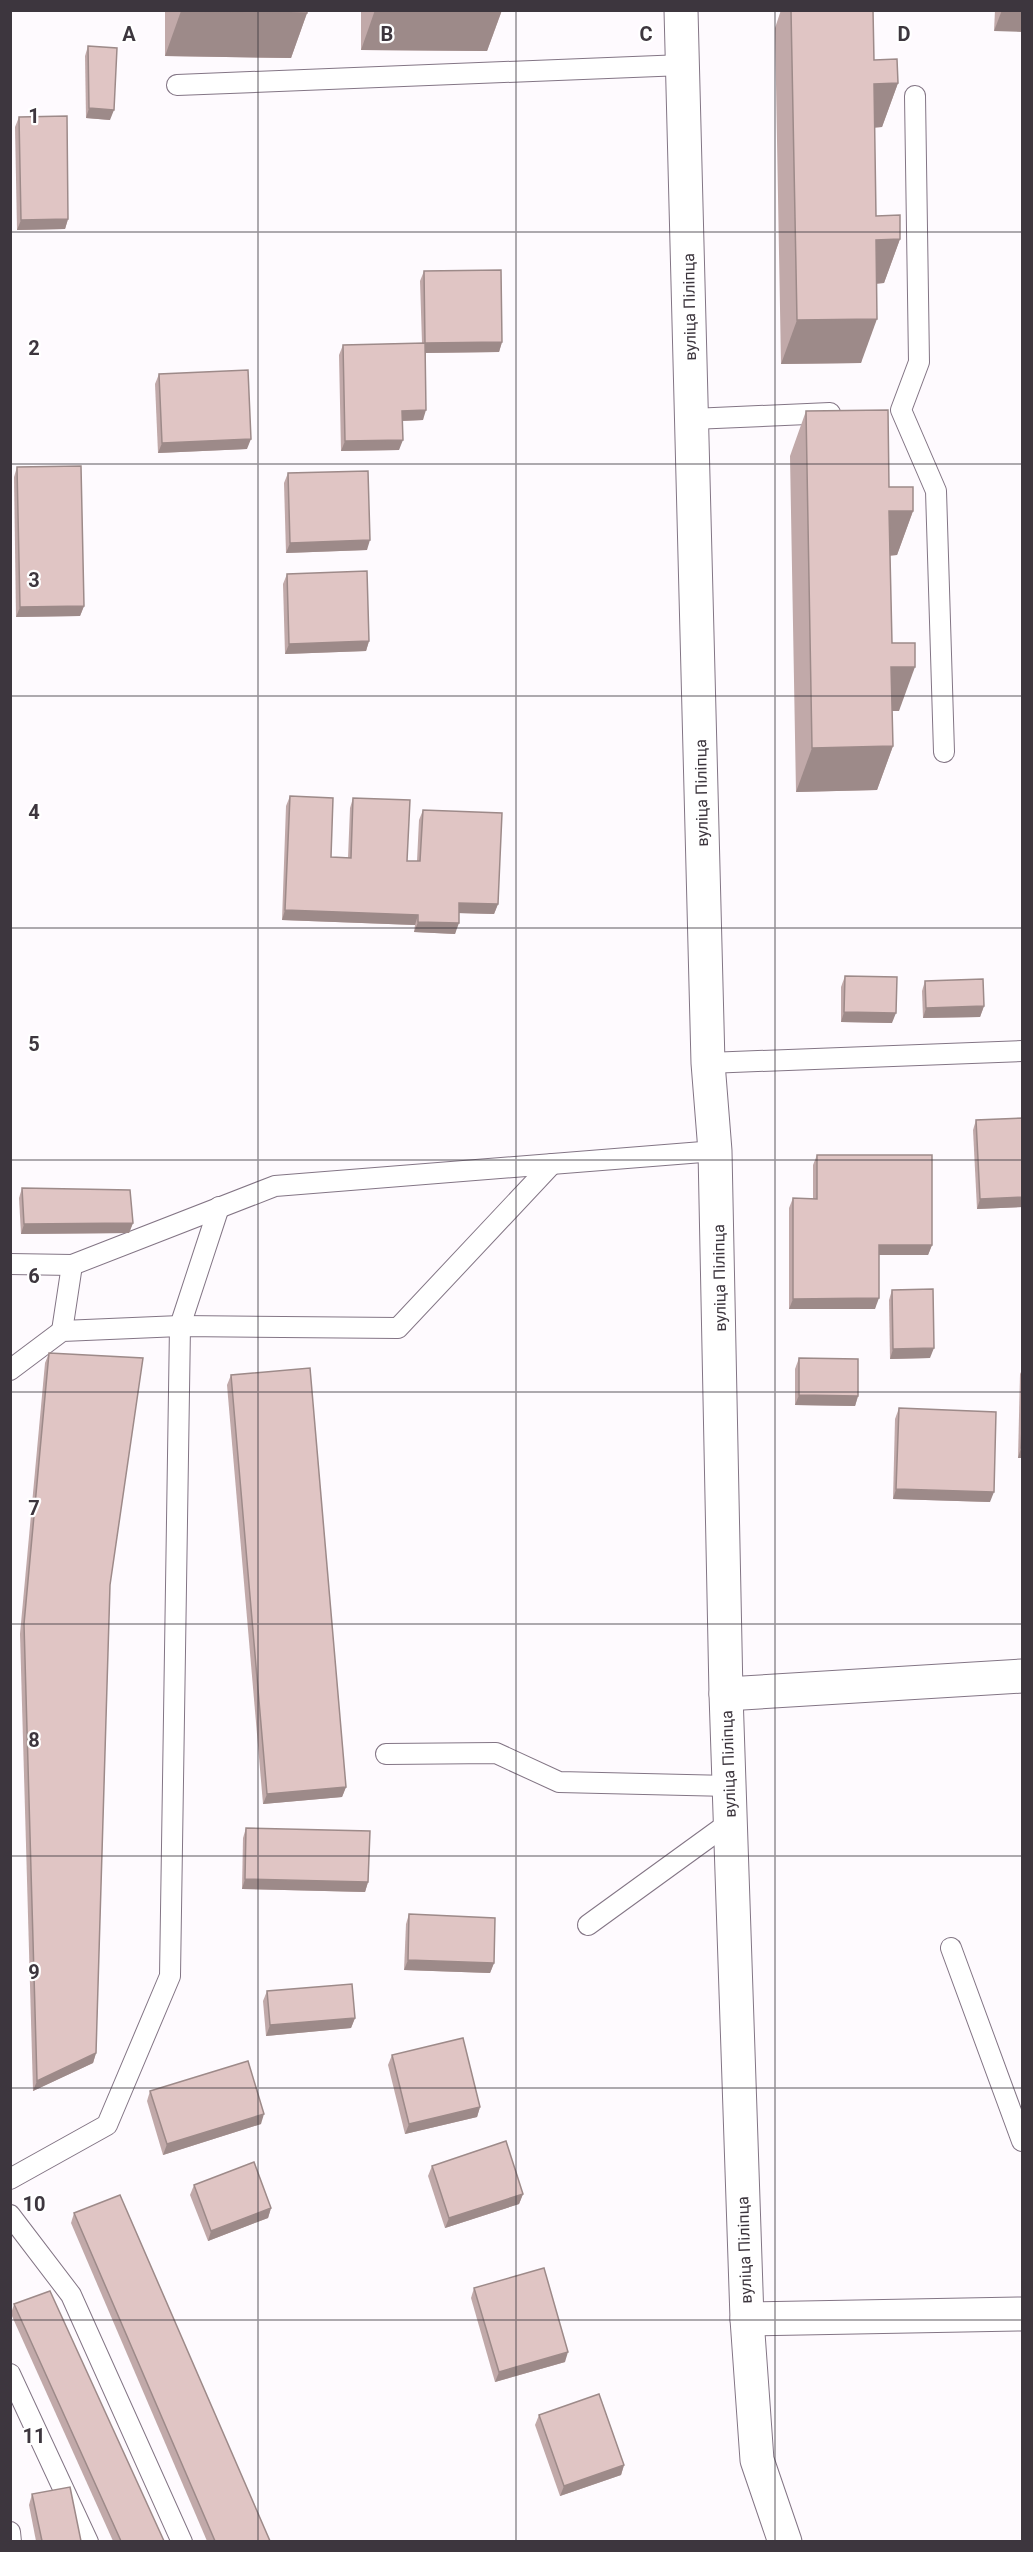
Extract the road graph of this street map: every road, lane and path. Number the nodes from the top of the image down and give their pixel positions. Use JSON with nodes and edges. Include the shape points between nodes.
{"nodes":[{"id":1,"x":681,"y":10,"type":"edge"},
{"id":2,"x":682,"y":66,"type":"junction"},
{"id":3,"x":177,"y":85,"type":"dead end"},
{"id":4,"x":915,"y":96,"type":"dead end"},
{"id":5,"x":901,"y":410,"type":"junction"},
{"id":6,"x":878,"y":411,"type":"edge"},
{"id":7,"x":855,"y":412,"type":"edge"},
{"id":8,"x":692,"y":419,"type":"junction"},
{"id":9,"x":944,"y":752,"type":"dead end"},
{"id":10,"x":1023,"y":1051,"type":"edge"},
{"id":11,"x":708,"y":1063,"type":"junction"},
{"id":12,"x":715,"y":1151,"type":"junction"},
{"id":13,"x":552,"y":1164,"type":"junction"},
{"id":14,"x":219,"y":1207,"type":"junction"},
{"id":15,"x":10,"y":1264,"type":"edge"},
{"id":16,"x":72,"y":1265,"type":"junction"},
{"id":17,"x":180,"y":1326,"type":"junction"},
{"id":18,"x":62,"y":1331,"type":"junction"},
{"id":19,"x":10,"y":1370,"type":"edge"},
{"id":20,"x":1023,"y":1676,"type":"edge"},
{"id":21,"x":726,"y":1694,"type":"junction"},
{"id":22,"x":386,"y":1754,"type":"dead end"},
{"id":23,"x":729,"y":1786,"type":"junction"},
{"id":24,"x":730,"y":1822,"type":"junction"},
{"id":25,"x":588,"y":1925,"type":"dead end"},
{"id":26,"x":951,"y":1948,"type":"dead end"},
{"id":27,"x":1023,"y":2141,"type":"edge"},
{"id":28,"x":10,"y":2179,"type":"edge"},
{"id":29,"x":10,"y":2215,"type":"edge"},
{"id":30,"x":1023,"y":2314,"type":"edge"},
{"id":31,"x":747,"y":2319,"type":"junction"},
{"id":32,"x":10,"y":2374,"type":"edge"},
{"id":33,"x":10,"y":2532,"type":"edge"},
{"id":34,"x":11,"y":2541,"type":"edge"},
{"id":35,"x":88,"y":2541,"type":"edge"},
{"id":36,"x":182,"y":2541,"type":"edge"},
{"id":37,"x":785,"y":2541,"type":"edge"}],
"edges":[{"from":1,"to":2,"type":"street","name":"вуліца Піліпца"},
{"from":2,"to":3,"type":"lane"},
{"from":2,"to":8,"type":"street","name":"вуліца Піліпца"},
{"from":4,"to":5,"type":"lane","via":[[919,362]]},
{"from":5,"to":6,"type":"lane"},
{"from":5,"to":9,"type":"lane","via":[[936,491]]},
{"from":7,"to":8,"type":"lane"},
{"from":8,"to":11,"type":"street","name":"вуліца Піліпца"},
{"from":10,"to":11,"type":"lane"},
{"from":11,"to":12,"type":"street","name":"вуліца Піліпца"},
{"from":12,"to":13,"type":"lane"},
{"from":12,"to":21,"type":"street","name":"вуліца Піліпца"},
{"from":13,"to":14,"type":"lane","via":[[275,1185]]},
{"from":13,"to":17,"type":"lane","via":[[398,1328]]},
{"from":14,"to":16,"type":"lane"},
{"from":14,"to":17,"type":"lane"},
{"from":15,"to":16,"type":"lane"},
{"from":16,"to":18,"type":"lane"},
{"from":17,"to":18,"type":"lane"},
{"from":17,"to":28,"type":"lane","via":[[170,1976],[107,2125]]},
{"from":18,"to":19,"type":"lane"},
{"from":20,"to":21,"type":"street"},
{"from":21,"to":23,"type":"street","name":"вуліца Піліпца"},
{"from":22,"to":23,"type":"lane","via":[[496,1753],[559,1782]]},
{"from":23,"to":24,"type":"street","name":"вуліца Піліпца"},
{"from":24,"to":25,"type":"lane"},
{"from":24,"to":31,"type":"street","name":"вуліца Піліпца"},
{"from":26,"to":27,"type":"lane"},
{"from":29,"to":36,"type":"lane","via":[[71,2295]]},
{"from":30,"to":31,"type":"street"},
{"from":31,"to":37,"type":"street","name":"вуліца Піліпца","via":[[757,2460]]},
{"from":32,"to":35,"type":"lane"},
{"from":33,"to":34,"type":"lane"}]}
